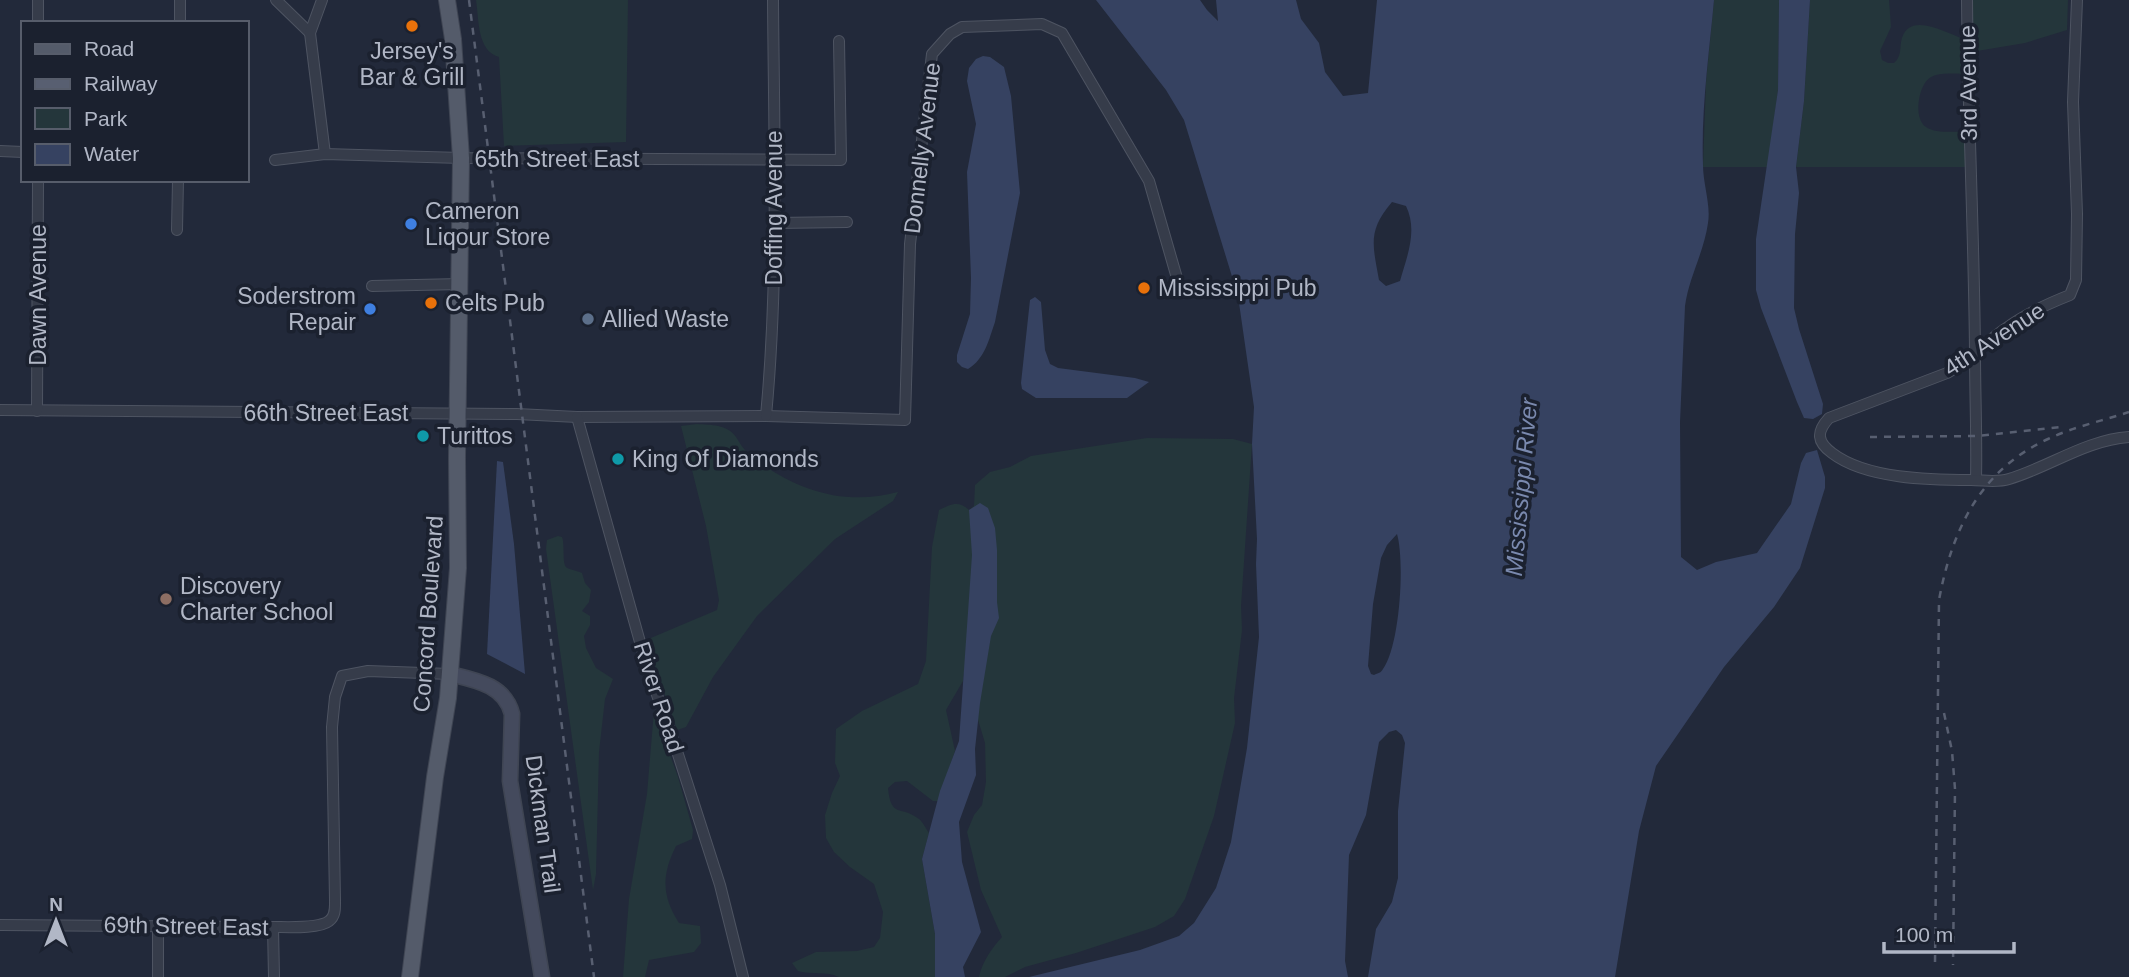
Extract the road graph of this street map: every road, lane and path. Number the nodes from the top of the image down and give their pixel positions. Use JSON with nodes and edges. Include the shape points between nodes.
{"nodes":[{"id":1,"x":38,"y":0,"type":"edge"},
{"id":2,"x":180,"y":0,"type":"edge"},
{"id":3,"x":276,"y":0,"type":"edge"},
{"id":4,"x":322,"y":0,"type":"edge"},
{"id":5,"x":447,"y":0,"type":"edge"},
{"id":6,"x":773,"y":0,"type":"edge"},
{"id":7,"x":1967,"y":0,"type":"edge"},
{"id":8,"x":2077,"y":0,"type":"edge"},
{"id":9,"x":38,"y":21,"type":"edge"},
{"id":10,"x":180,"y":21,"type":"edge"},
{"id":11,"x":310,"y":33,"type":"junction"},
{"id":12,"x":839,"y":41,"type":"dead end"},
{"id":13,"x":0,"y":151,"type":"edge"},
{"id":14,"x":21,"y":152,"type":"edge"},
{"id":15,"x":324,"y":154,"type":"junction"},
{"id":16,"x":461,"y":158,"type":"junction"},
{"id":17,"x":275,"y":160,"type":"dead end"},
{"id":18,"x":774,"y":160,"type":"junction"},
{"id":19,"x":38,"y":182,"type":"edge"},
{"id":20,"x":177,"y":182,"type":"edge"},
{"id":21,"x":848,"y":222,"type":"dead end"},
{"id":22,"x":776,"y":223,"type":"junction"},
{"id":23,"x":177,"y":230,"type":"dead end"},
{"id":24,"x":460,"y":284,"type":"junction"},
{"id":25,"x":372,"y":286,"type":"dead end"},
{"id":26,"x":1181,"y":292,"type":"dead end"},
{"id":27,"x":1975,"y":353,"type":"junction"},
{"id":28,"x":0,"y":410,"type":"edge"},
{"id":29,"x":37,"y":411,"type":"junction"},
{"id":30,"x":457,"y":414,"type":"junction"},
{"id":31,"x":766,"y":416,"type":"junction"},
{"id":32,"x":577,"y":417,"type":"junction"},
{"id":33,"x":905,"y":420,"type":"joint"},
{"id":34,"x":2129,"y":437,"type":"edge"},
{"id":35,"x":1976,"y":480,"type":"junction"},
{"id":36,"x":450,"y":674,"type":"junction"},
{"id":37,"x":0,"y":925,"type":"edge"},
{"id":38,"x":158,"y":925,"type":"junction"},
{"id":39,"x":273,"y":927,"type":"junction"},
{"id":40,"x":158,"y":977,"type":"edge"},
{"id":41,"x":274,"y":977,"type":"edge"},
{"id":42,"x":410,"y":977,"type":"edge"},
{"id":43,"x":542,"y":977,"type":"edge"},
{"id":44,"x":743,"y":977,"type":"edge"}],
"edges":[{"from":1,"to":9,"type":"street"},
{"from":2,"to":10,"type":"street"},
{"from":3,"to":11,"type":"street"},
{"from":4,"to":11,"type":"street"},
{"from":5,"to":16,"type":"main road","name":"Concord Boulevard"},
{"from":6,"to":18,"type":"street","name":"Doffing Avenue"},
{"from":7,"to":27,"type":"street","name":"3rd Avenue"},
{"from":8,"to":27,"type":"street","name":"4th Avenue","via":[[2073,102],[2076,280],[2070,295],[2043,305]]},
{"from":11,"to":15,"type":"street"},
{"from":12,"to":18,"type":"street","name":"65th Street East","via":[[841,160]]},
{"from":13,"to":14,"type":"street"},
{"from":15,"to":16,"type":"street","name":"65th Street East"},
{"from":15,"to":17,"type":"street","name":"65th Street East"},
{"from":16,"to":18,"type":"street","name":"65th Street East"},
{"from":16,"to":24,"type":"main road","name":"Concord Boulevard"},
{"from":18,"to":22,"type":"street","name":"Doffing Avenue"},
{"from":19,"to":29,"type":"street","name":"Dawn Avenue"},
{"from":20,"to":23,"type":"street"},
{"from":21,"to":22,"type":"street"},
{"from":22,"to":31,"type":"street","name":"Doffing Avenue"},
{"from":24,"to":25,"type":"street"},
{"from":24,"to":30,"type":"main road","name":"Concord Boulevard"},
{"from":26,"to":33,"type":"street","name":"Donnelly Avenue","via":[[1149,181],[1062,33],[1042,24],[962,27],[932,54],[910,244]]},
{"from":27,"to":35,"type":"street","name":"3rd Avenue"},
{"from":27,"to":35,"type":"street","name":"4th Avenue","via":[[1947,373],[1829,418],[1820,437],[1823,446],[1840,459],[1871,470]]},
{"from":28,"to":29,"type":"street","name":"66th Street East"},
{"from":29,"to":30,"type":"street","name":"66th Street East"},
{"from":30,"to":32,"type":"street","name":"66th Street East"},
{"from":30,"to":36,"type":"main road","name":"Concord Boulevard","via":[[458,568]]},
{"from":31,"to":32,"type":"street","name":"66th Street East"},
{"from":31,"to":33,"type":"street","name":"66th Street East"},
{"from":32,"to":44,"type":"street","name":"River Road","via":[[647,667],[720,885]]},
{"from":34,"to":35,"type":"street","via":[[2103,441],[2007,480]]},
{"from":36,"to":39,"type":"street","name":"69th Street East","via":[[368,671],[342,676],[332,727],[334,914],[318,925]]},
{"from":36,"to":42,"type":"main road","name":"Concord Boulevard"},
{"from":36,"to":43,"type":"street","name":"Dickman Trail","via":[[488,685],[510,705],[510,781]]},
{"from":37,"to":38,"type":"street","name":"69th Street East"},
{"from":38,"to":39,"type":"street","name":"69th Street East"},
{"from":38,"to":40,"type":"street"},
{"from":39,"to":41,"type":"street"}]}
